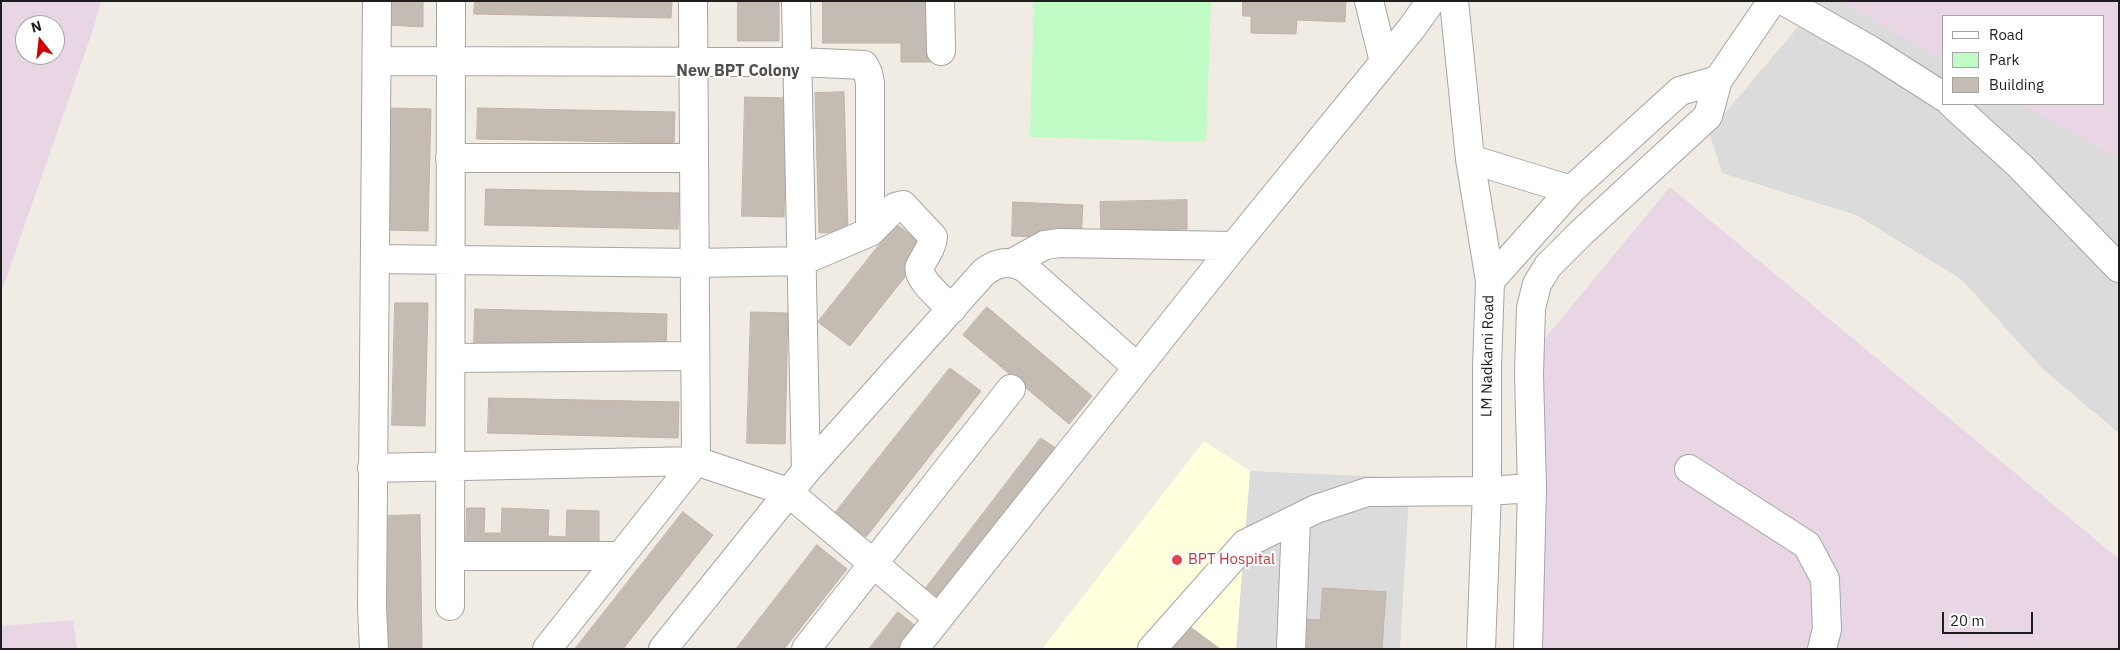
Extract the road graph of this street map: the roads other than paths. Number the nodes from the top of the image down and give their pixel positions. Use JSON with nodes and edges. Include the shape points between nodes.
{"nodes":[{"id":1,"x":377,"y":1,"type":"edge"},
{"id":2,"x":451,"y":1,"type":"edge"},
{"id":3,"x":693,"y":1,"type":"edge"},
{"id":4,"x":796,"y":1,"type":"edge"},
{"id":5,"x":940,"y":1,"type":"edge"},
{"id":6,"x":1369,"y":1,"type":"edge"},
{"id":7,"x":1430,"y":1,"type":"edge"},
{"id":8,"x":1454,"y":1,"type":"edge"},
{"id":9,"x":1772,"y":1,"type":"edge"},
{"id":10,"x":1784,"y":1,"type":"edge"},
{"id":11,"x":941,"y":51,"type":"dead end"},
{"id":12,"x":378,"y":61,"type":"junction"},
{"id":13,"x":450,"y":61,"type":"junction"},
{"id":14,"x":798,"y":62,"type":"junction"},
{"id":15,"x":1384,"y":62,"type":"junction"},
{"id":16,"x":693,"y":63,"type":"junction"},
{"id":17,"x":1718,"y":80,"type":"junction"},
{"id":18,"x":1942,"y":96,"type":"edge"},
{"id":19,"x":1953,"y":105,"type":"edge"},
{"id":20,"x":450,"y":158,"type":"junction"},
{"id":21,"x":694,"y":158,"type":"junction"},
{"id":22,"x":1470,"y":159,"type":"junction"},
{"id":23,"x":1571,"y":190,"type":"junction"},
{"id":24,"x":870,"y":232,"type":"junction"},
{"id":25,"x":1234,"y":246,"type":"junction"},
{"id":26,"x":374,"y":259,"type":"junction"},
{"id":27,"x":451,"y":260,"type":"junction"},
{"id":28,"x":802,"y":261,"type":"junction"},
{"id":29,"x":1014,"y":262,"type":"junction"},
{"id":30,"x":695,"y":263,"type":"junction"},
{"id":31,"x":2119,"y":268,"type":"edge"},
{"id":32,"x":1490,"y":281,"type":"junction"},
{"id":33,"x":1537,"y":284,"type":"junction"},
{"id":34,"x":952,"y":309,"type":"junction"},
{"id":35,"x":696,"y":356,"type":"junction"},
{"id":36,"x":451,"y":358,"type":"junction"},
{"id":37,"x":1137,"y":367,"type":"junction"},
{"id":38,"x":1011,"y":389,"type":"dead end"},
{"id":39,"x":696,"y":461,"type":"junction"},
{"id":40,"x":449,"y":466,"type":"junction"},
{"id":41,"x":372,"y":468,"type":"junction"},
{"id":42,"x":1689,"y":469,"type":"dead end"},
{"id":43,"x":806,"y":470,"type":"junction"},
{"id":44,"x":1532,"y":488,"type":"junction"},
{"id":45,"x":1487,"y":491,"type":"junction"},
{"id":46,"x":788,"y":492,"type":"junction"},
{"id":47,"x":1296,"y":519,"type":"junction"},
{"id":48,"x":450,"y":556,"type":"junction"},
{"id":49,"x":620,"y":556,"type":"junction"},
{"id":50,"x":873,"y":564,"type":"junction"},
{"id":51,"x":450,"y":606,"type":"dead end"},
{"id":52,"x":938,"y":618,"type":"junction"},
{"id":53,"x":374,"y":649,"type":"edge"},
{"id":54,"x":547,"y":649,"type":"edge"},
{"id":55,"x":663,"y":649,"type":"edge"},
{"id":56,"x":806,"y":649,"type":"edge"},
{"id":57,"x":914,"y":649,"type":"edge"},
{"id":58,"x":1152,"y":649,"type":"edge"},
{"id":59,"x":1291,"y":649,"type":"edge"},
{"id":60,"x":1481,"y":649,"type":"edge"},
{"id":61,"x":1528,"y":649,"type":"edge"},
{"id":62,"x":1822,"y":649,"type":"edge"}],
"edges":[{"from":1,"to":12,"type":"street"},
{"from":2,"to":13,"type":"street"},
{"from":3,"to":16,"type":"street"},
{"from":4,"to":14,"type":"street"},
{"from":5,"to":11,"type":"street"},
{"from":6,"to":15,"type":"street"},
{"from":7,"to":15,"type":"street"},
{"from":8,"to":22,"type":"street"},
{"from":9,"to":17,"type":"street"},
{"from":10,"to":18,"type":"street"},
{"from":12,"to":13,"type":"street"},
{"from":12,"to":26,"type":"street"},
{"from":13,"to":16,"type":"street"},
{"from":13,"to":20,"type":"street"},
{"from":14,"to":16,"type":"street"},
{"from":14,"to":24,"type":"street","via":[[864,65],[868,73]]},
{"from":14,"to":28,"type":"street"},
{"from":15,"to":25,"type":"street"},
{"from":16,"to":21,"type":"street"},
{"from":17,"to":23,"type":"street","name":"LM Nadkarni Road","via":[[1680,91]]},
{"from":17,"to":33,"type":"street","via":[[1708,116],[1580,233],[1548,266]]},
{"from":19,"to":31,"type":"street","via":[[2020,165]]},
{"from":20,"to":21,"type":"street"},
{"from":20,"to":27,"type":"street"},
{"from":21,"to":30,"type":"street"},
{"from":22,"to":23,"type":"street"},
{"from":22,"to":32,"type":"street"},
{"from":23,"to":32,"type":"street","name":"LM Nadkarni Road"},
{"from":24,"to":28,"type":"street"},
{"from":24,"to":34,"type":"street","via":[[895,207],[903,205],[933,237],[919,268],[920,277]]},
{"from":25,"to":29,"type":"street","via":[[1045,245]]},
{"from":25,"to":37,"type":"street"},
{"from":26,"to":27,"type":"street"},
{"from":26,"to":41,"type":"street"},
{"from":27,"to":30,"type":"street"},
{"from":27,"to":36,"type":"street"},
{"from":28,"to":30,"type":"street"},
{"from":28,"to":43,"type":"street"},
{"from":29,"to":34,"type":"street","via":[[1000,263],[984,272]]},
{"from":29,"to":37,"type":"street","via":[[1025,268]]},
{"from":30,"to":35,"type":"street"},
{"from":32,"to":33,"type":"street"},
{"from":32,"to":45,"type":"street","name":"LM Nadkarni Road"},
{"from":33,"to":44,"type":"street","via":[[1531,308],[1529,374]]},
{"from":34,"to":43,"type":"street"},
{"from":35,"to":36,"type":"street"},
{"from":35,"to":39,"type":"street"},
{"from":36,"to":40,"type":"street"},
{"from":37,"to":52,"type":"street"},
{"from":38,"to":50,"type":"street"},
{"from":39,"to":40,"type":"street"},
{"from":39,"to":46,"type":"street"},
{"from":39,"to":49,"type":"street"},
{"from":40,"to":41,"type":"street"},
{"from":40,"to":48,"type":"street"},
{"from":41,"to":53,"type":"street"},
{"from":42,"to":62,"type":"street","via":[[1807,545],[1825,579],[1827,630]]},
{"from":43,"to":46,"type":"street"},
{"from":44,"to":45,"type":"street"},
{"from":44,"to":61,"type":"street"},
{"from":45,"to":47,"type":"street","via":[[1366,492]]},
{"from":45,"to":60,"type":"street","name":"LM Nadkarni Road"},
{"from":46,"to":50,"type":"street"},
{"from":46,"to":55,"type":"street"},
{"from":47,"to":58,"type":"street","via":[[1245,544]]},
{"from":47,"to":59,"type":"street"},
{"from":48,"to":49,"type":"street"},
{"from":48,"to":51,"type":"street"},
{"from":49,"to":54,"type":"street"},
{"from":50,"to":52,"type":"street"},
{"from":50,"to":56,"type":"street"},
{"from":52,"to":57,"type":"street"}]}
